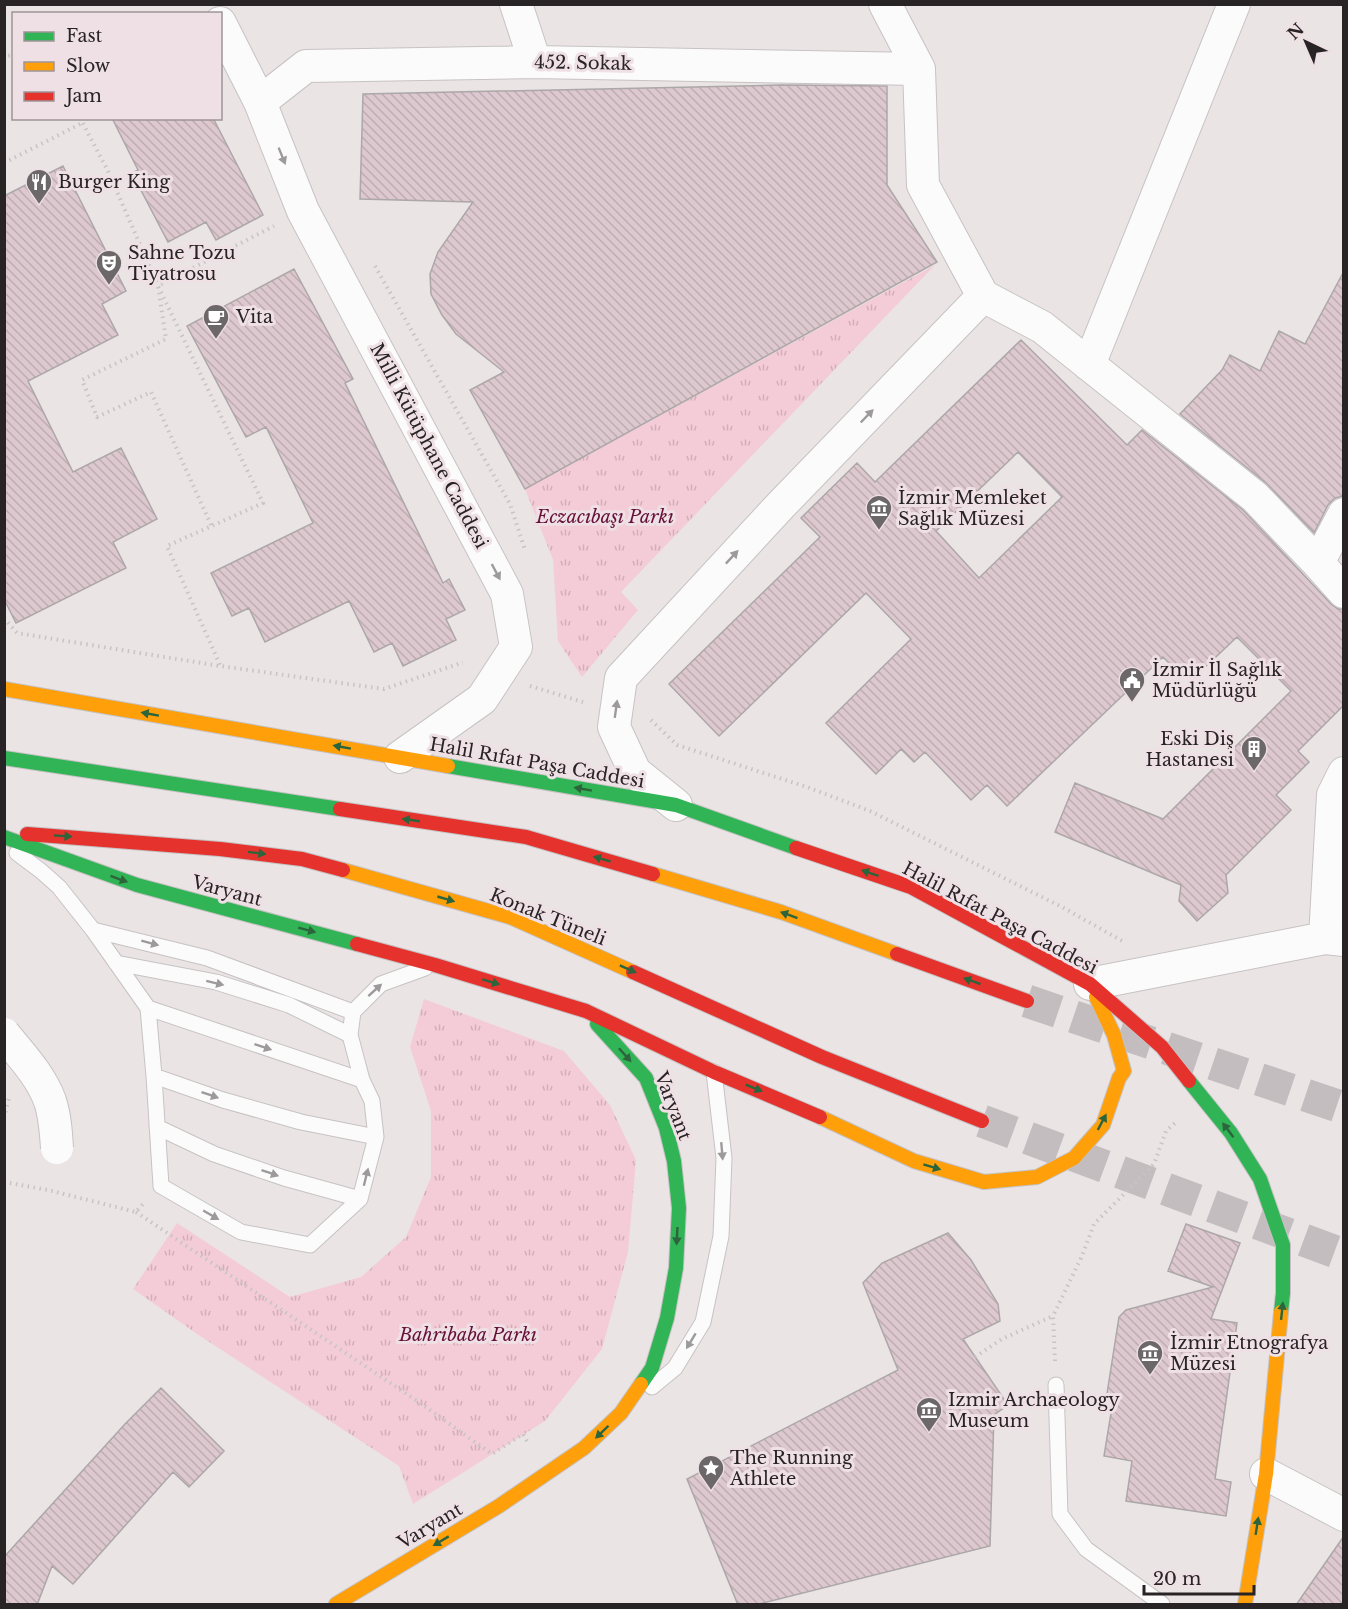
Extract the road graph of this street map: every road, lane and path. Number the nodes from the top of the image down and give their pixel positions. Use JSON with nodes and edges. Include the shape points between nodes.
{"nodes":[{"id":1,"x":516,"y":4,"type":"edge"},
{"id":2,"x":885,"y":4,"type":"edge"},
{"id":3,"x":1234,"y":4,"type":"edge"},
{"id":4,"x":222,"y":27,"type":"edge"},
{"id":5,"x":535,"y":62,"type":"junction"},
{"id":6,"x":919,"y":69,"type":"junction"},
{"id":7,"x":260,"y":102,"type":"junction"},
{"id":8,"x":81,"y":121,"type":"edge"},
{"id":9,"x":4,"y":163,"type":"edge"},
{"id":10,"x":303,"y":211,"type":"junction"},
{"id":11,"x":158,"y":286,"type":"junction"},
{"id":12,"x":983,"y":296,"type":"junction"},
{"id":13,"x":1089,"y":365,"type":"junction"},
{"id":14,"x":1344,"y":514,"type":"edge"},
{"id":15,"x":211,"y":525,"type":"junction"},
{"id":16,"x":1318,"y":563,"type":"junction"},
{"id":17,"x":1344,"y":592,"type":"edge"},
{"id":18,"x":220,"y":666,"type":"dead end"},
{"id":19,"x":4,"y":689,"type":"edge"},
{"id":20,"x":400,"y":757,"type":"junction"},
{"id":21,"x":4,"y":758,"type":"edge"},
{"id":22,"x":69,"y":769,"type":"junction"},
{"id":23,"x":26,"y":776,"type":"dead end"},
{"id":24,"x":1340,"y":789,"type":"edge"},
{"id":25,"x":676,"y":805,"type":"junction"},
{"id":26,"x":4,"y":832,"type":"edge"},
{"id":27,"x":4,"y":837,"type":"edge"},
{"id":28,"x":4,"y":844,"type":"edge"},
{"id":29,"x":93,"y":930,"type":"junction"},
{"id":30,"x":1334,"y":939,"type":"edge"},
{"id":31,"x":116,"y":963,"type":"junction"},
{"id":32,"x":435,"y":965,"type":"junction"},
{"id":33,"x":1090,"y":984,"type":"junction"},
{"id":34,"x":1027,"y":1001,"type":"tunnel mouth"},
{"id":35,"x":148,"y":1008,"type":"junction"},
{"id":36,"x":586,"y":1011,"type":"junction"},
{"id":37,"x":353,"y":1012,"type":"junction"},
{"id":38,"x":4,"y":1034,"type":"edge"},
{"id":39,"x":350,"y":1035,"type":"junction"},
{"id":40,"x":714,"y":1072,"type":"junction"},
{"id":41,"x":154,"y":1076,"type":"junction"},
{"id":42,"x":362,"y":1080,"type":"junction"},
{"id":43,"x":11,"y":1088,"type":"dead end"},
{"id":44,"x":1182,"y":1117,"type":"dead end"},
{"id":45,"x":4,"y":1118,"type":"edge"},
{"id":46,"x":982,"y":1121,"type":"tunnel mouth"},
{"id":47,"x":157,"y":1127,"type":"junction"},
{"id":48,"x":376,"y":1137,"type":"junction"},
{"id":49,"x":57,"y":1148,"type":"dead end"},
{"id":50,"x":4,"y":1182,"type":"edge"},
{"id":51,"x":161,"y":1186,"type":"junction"},
{"id":52,"x":360,"y":1199,"type":"junction"},
{"id":53,"x":136,"y":1212,"type":"junction"},
{"id":54,"x":1053,"y":1316,"type":"junction"},
{"id":55,"x":975,"y":1357,"type":"dead end"},
{"id":56,"x":1056,"y":1378,"type":"joint"},
{"id":57,"x":621,"y":1413,"type":"junction"},
{"id":58,"x":532,"y":1448,"type":"dead end"},
{"id":59,"x":1266,"y":1474,"type":"junction"},
{"id":60,"x":1344,"y":1515,"type":"edge"},
{"id":61,"x":336,"y":1605,"type":"edge"},
{"id":62,"x":1162,"y":1605,"type":"edge"},
{"id":63,"x":1245,"y":1605,"type":"edge"}],
"edges":[{"from":1,"to":5,"type":"street"},
{"from":2,"to":6,"type":"street"},
{"from":3,"to":13,"type":"street"},
{"from":4,"to":7,"type":"street","name":"Milli Kütüphane Caddesi"},
{"from":5,"to":6,"type":"street","name":"452. Sokak"},
{"from":5,"to":7,"type":"street","name":"452. Sokak","via":[[306,66]]},
{"from":6,"to":12,"type":"street","via":[[923,185]]},
{"from":7,"to":10,"type":"street","name":"Milli Kütüphane Caddesi","one_way":true},
{"from":8,"to":9,"type":"path"},
{"from":8,"to":11,"type":"path","via":[[108,171]]},
{"from":10,"to":11,"type":"path"},
{"from":10,"to":20,"type":"street","name":"Milli Kütüphane Caddesi","one_way":true,"via":[[507,594],[516,647],[498,675],[482,699]]},
{"from":11,"to":15,"type":"path","via":[[263,502]]},
{"from":11,"to":15,"type":"path","via":[[166,339],[82,380],[97,417],[151,392]]},
{"from":12,"to":13,"type":"street","via":[[1042,327]]},
{"from":25,"to":12,"type":"street","one_way":true,"via":[[634,772],[614,727],[621,678]]},
{"from":13,"to":16,"type":"street","via":[[1255,497]]},
{"from":14,"to":16,"type":"street"},
{"from":15,"to":18,"type":"path","via":[[167,546]]},
{"from":16,"to":17,"type":"street"},
{"from":20,"to":19,"type":"main road","name":"Halil Rıfat Paşa Caddesi","one_way":true},
{"from":25,"to":20,"type":"main road","name":"Halil Rıfat Paşa Caddesi","one_way":true},
{"from":21,"to":22,"type":"main road"},
{"from":22,"to":23,"type":"main road"},
{"from":34,"to":22,"type":"main road","one_way":true,"via":[[781,912],[526,837]]},
{"from":24,"to":30,"type":"street"},
{"from":33,"to":25,"type":"main road","name":"Halil Rıfat Paşa Caddesi","one_way":true,"via":[[911,887]]},
{"from":26,"to":46,"type":"main road","name":"Konak Tüneli","one_way":true,"via":[[302,859],[510,917],[822,1058]]},
{"from":27,"to":32,"type":"main road","name":"Varyant","one_way":true,"via":[[137,885]]},
{"from":28,"to":29,"type":"lane","via":[[59,887]]},
{"from":29,"to":31,"type":"lane"},
{"from":29,"to":37,"type":"lane","one_way":true,"via":[[207,958]]},
{"from":30,"to":33,"type":"street"},
{"from":31,"to":35,"type":"lane"},
{"from":31,"to":39,"type":"lane","one_way":true,"via":[[216,982],[289,1005]]},
{"from":32,"to":36,"type":"main road","name":"Varyant","one_way":true},
{"from":37,"to":32,"type":"lane","one_way":true,"via":[[381,984]]},
{"from":40,"to":33,"type":"main road","one_way":true,"via":[[914,1161],[984,1182],[1037,1177],[1074,1158],[1103,1125],[1124,1071],[1114,1035]]},
{"from":59,"to":33,"type":"main road","name":"Halil Rıfat Paşa Caddesi","one_way":true,"via":[[1284,1293],[1283,1245],[1260,1179],[1231,1133],[1162,1047]]},
{"from":35,"to":41,"type":"lane"},
{"from":35,"to":42,"type":"lane","one_way":true},
{"from":36,"to":40,"type":"main road"},
{"from":36,"to":57,"type":"main road","name":"Varyant","one_way":true,"via":[[646,1078],[666,1128],[679,1208],[676,1268],[667,1318],[652,1368]]},
{"from":37,"to":39,"type":"lane"},
{"from":38,"to":49,"type":"street","bridge":true,"via":[[42,1083],[55,1122]]},
{"from":39,"to":42,"type":"lane"},
{"from":40,"to":57,"type":"lane","one_way":true,"via":[[723,1158],[721,1236],[703,1322],[675,1368]]},
{"from":41,"to":47,"type":"lane"},
{"from":41,"to":48,"type":"lane","one_way":true,"via":[[301,1122]]},
{"from":42,"to":48,"type":"lane","via":[[372,1101]]},
{"from":43,"to":45,"type":"path"},
{"from":44,"to":54,"type":"path","via":[[1166,1131],[1154,1164],[1094,1224]]},
{"from":47,"to":51,"type":"lane"},
{"from":47,"to":52,"type":"lane","one_way":true,"via":[[214,1154]]},
{"from":52,"to":48,"type":"lane","one_way":true},
{"from":50,"to":53,"type":"path"},
{"from":51,"to":52,"type":"lane","one_way":true,"via":[[241,1232],[310,1245]]},
{"from":51,"to":53,"type":"path"},
{"from":53,"to":58,"type":"path","via":[[492,1454],[523,1434]]},
{"from":54,"to":55,"type":"path","via":[[1002,1339]]},
{"from":54,"to":56,"type":"path"},
{"from":56,"to":62,"type":"lane","via":[[1060,1515],[1086,1549]]},
{"from":57,"to":61,"type":"main road","name":"Varyant","one_way":true,"via":[[584,1448],[499,1506]]},
{"from":59,"to":60,"type":"street"},
{"from":63,"to":59,"type":"main road","name":"Halil Rıfat Paşa Caddesi","one_way":true}]}
